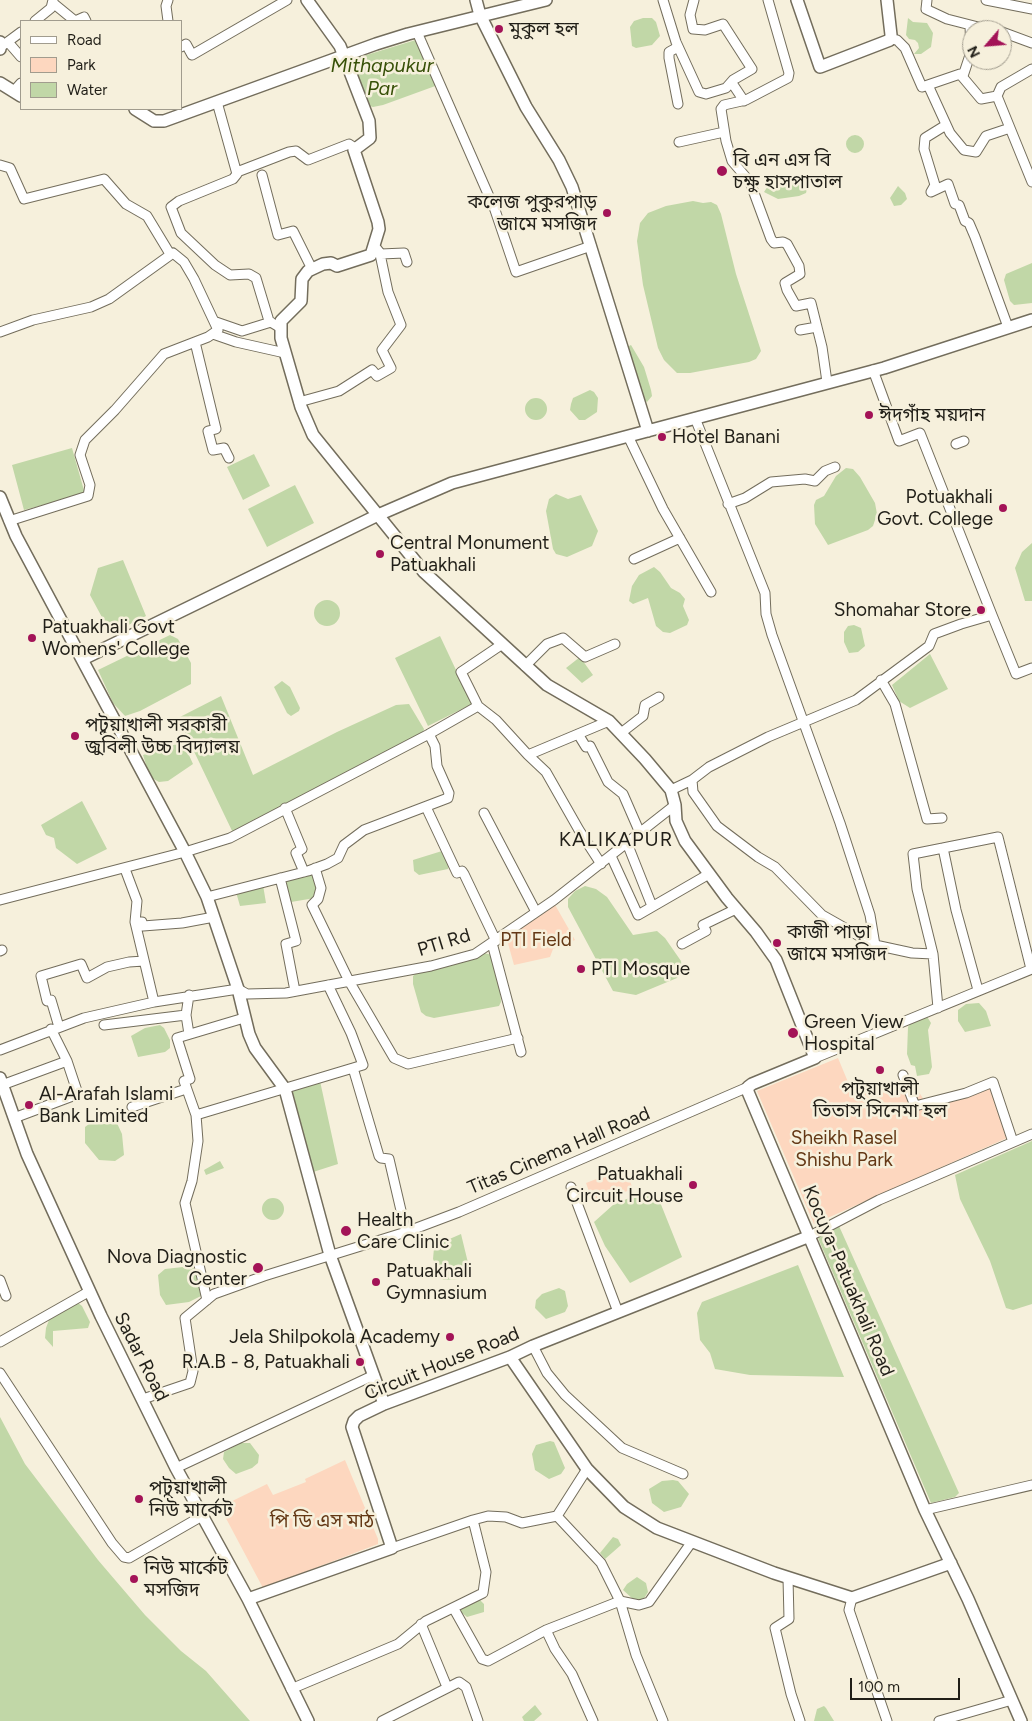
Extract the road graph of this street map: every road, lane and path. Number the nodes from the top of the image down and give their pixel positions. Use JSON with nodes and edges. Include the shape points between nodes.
{"nodes":[{"id":1,"x":168,"y":0,"type":"edge"},
{"id":2,"x":287,"y":0,"type":"edge"},
{"id":3,"x":307,"y":0,"type":"edge"},
{"id":4,"x":476,"y":0,"type":"edge"},
{"id":5,"x":546,"y":0,"type":"edge"},
{"id":6,"x":663,"y":0,"type":"edge"},
{"id":7,"x":694,"y":0,"type":"edge"},
{"id":8,"x":768,"y":0,"type":"edge"},
{"id":9,"x":797,"y":0,"type":"edge"},
{"id":10,"x":887,"y":0,"type":"edge"},
{"id":11,"x":927,"y":0,"type":"edge"},
{"id":12,"x":986,"y":0,"type":"edge"},
{"id":13,"x":53,"y":1,"type":"edge"},
{"id":14,"x":515,"y":4,"type":"edge"},
{"id":15,"x":1032,"y":9,"type":"edge"},
{"id":16,"x":480,"y":15,"type":"junction"},
{"id":17,"x":36,"y":20,"type":"edge"},
{"id":18,"x":74,"y":20,"type":"edge"},
{"id":19,"x":168,"y":20,"type":"edge"},
{"id":20,"x":962,"y":23,"type":"edge"},
{"id":21,"x":417,"y":32,"type":"junction"},
{"id":22,"x":20,"y":33,"type":"edge"},
{"id":23,"x":1012,"y":36,"type":"edge"},
{"id":24,"x":891,"y":39,"type":"junction"},
{"id":25,"x":1032,"y":43,"type":"edge"},
{"id":26,"x":2,"y":45,"type":"edge"},
{"id":27,"x":182,"y":46,"type":"edge"},
{"id":28,"x":678,"y":47,"type":"junction"},
{"id":29,"x":343,"y":56,"type":"junction"},
{"id":30,"x":20,"y":57,"type":"edge"},
{"id":31,"x":1032,"y":69,"type":"edge"},
{"id":32,"x":965,"y":70,"type":"edge"},
{"id":33,"x":963,"y":76,"type":"junction"},
{"id":34,"x":732,"y":82,"type":"junction"},
{"id":35,"x":0,"y":83,"type":"edge"},
{"id":36,"x":928,"y":85,"type":"junction"},
{"id":37,"x":17,"y":94,"type":"edge"},
{"id":38,"x":997,"y":96,"type":"junction"},
{"id":39,"x":744,"y":101,"type":"junction"},
{"id":40,"x":217,"y":102,"type":"junction"},
{"id":41,"x":678,"y":104,"type":"dead end"},
{"id":42,"x":136,"y":110,"type":"edge"},
{"id":43,"x":946,"y":125,"type":"junction"},
{"id":44,"x":1010,"y":128,"type":"junction"},
{"id":45,"x":724,"y":132,"type":"junction"},
{"id":46,"x":678,"y":142,"type":"dead end"},
{"id":47,"x":355,"y":148,"type":"junction"},
{"id":48,"x":0,"y":165,"type":"edge"},
{"id":49,"x":238,"y":172,"type":"junction"},
{"id":50,"x":262,"y":175,"type":"dead end"},
{"id":51,"x":1032,"y":182,"type":"edge"},
{"id":52,"x":591,"y":246,"type":"junction"},
{"id":53,"x":377,"y":250,"type":"junction"},
{"id":54,"x":170,"y":254,"type":"junction"},
{"id":55,"x":407,"y":262,"type":"dead end"},
{"id":56,"x":311,"y":267,"type":"junction"},
{"id":57,"x":1032,"y":320,"type":"edge"},
{"id":58,"x":216,"y":322,"type":"junction"},
{"id":59,"x":275,"y":324,"type":"junction"},
{"id":60,"x":817,"y":327,"type":"junction"},
{"id":61,"x":1008,"y":327,"type":"junction"},
{"id":62,"x":800,"y":330,"type":"dead end"},
{"id":63,"x":0,"y":332,"type":"edge"},
{"id":64,"x":213,"y":334,"type":"junction"},
{"id":65,"x":195,"y":342,"type":"junction"},
{"id":66,"x":284,"y":353,"type":"junction"},
{"id":67,"x":873,"y":370,"type":"junction"},
{"id":68,"x":827,"y":382,"type":"junction"},
{"id":69,"x":300,"y":402,"type":"junction"},
{"id":70,"x":695,"y":418,"type":"junction"},
{"id":71,"x":648,"y":430,"type":"junction"},
{"id":72,"x":628,"y":436,"type":"junction"},
{"id":73,"x":228,"y":458,"type":"dead end"},
{"id":74,"x":835,"y":467,"type":"dead end"},
{"id":75,"x":0,"y":497,"type":"edge"},
{"id":76,"x":728,"y":504,"type":"junction"},
{"id":77,"x":378,"y":515,"type":"junction"},
{"id":78,"x":9,"y":521,"type":"junction"},
{"id":79,"x":680,"y":538,"type":"junction"},
{"id":80,"x":634,"y":559,"type":"dead end"},
{"id":81,"x":711,"y":592,"type":"dead end"},
{"id":82,"x":992,"y":615,"type":"junction"},
{"id":83,"x":615,"y":644,"type":"dead end"},
{"id":84,"x":501,"y":645,"type":"junction"},
{"id":85,"x":83,"y":659,"type":"junction"},
{"id":86,"x":525,"y":666,"type":"junction"},
{"id":87,"x":1032,"y":668,"type":"edge"},
{"id":88,"x":881,"y":680,"type":"junction"},
{"id":89,"x":660,"y":697,"type":"dead end"},
{"id":90,"x":478,"y":706,"type":"junction"},
{"id":91,"x":609,"y":721,"type":"junction"},
{"id":92,"x":803,"y":722,"type":"junction"},
{"id":93,"x":621,"y":733,"type":"junction"},
{"id":94,"x":429,"y":734,"type":"junction"},
{"id":95,"x":578,"y":734,"type":"junction"},
{"id":96,"x":528,"y":755,"type":"junction"},
{"id":97,"x":692,"y":780,"type":"junction"},
{"id":98,"x":671,"y":790,"type":"junction"},
{"id":99,"x":675,"y":805,"type":"junction"},
{"id":100,"x":426,"y":807,"type":"junction"},
{"id":101,"x":285,"y":808,"type":"junction"},
{"id":102,"x":484,"y":813,"type":"dead end"},
{"id":103,"x":942,"y":818,"type":"dead end"},
{"id":104,"x":640,"y":833,"type":"junction"},
{"id":105,"x":627,"y":843,"type":"junction"},
{"id":106,"x":943,"y":848,"type":"junction"},
{"id":107,"x":185,"y":852,"type":"junction"},
{"id":108,"x":611,"y":856,"type":"junction"},
{"id":109,"x":601,"y":864,"type":"junction"},
{"id":110,"x":315,"y":868,"type":"junction"},
{"id":111,"x":125,"y":869,"type":"junction"},
{"id":112,"x":304,"y":872,"type":"junction"},
{"id":113,"x":709,"y":874,"type":"junction"},
{"id":114,"x":280,"y":878,"type":"junction"},
{"id":115,"x":207,"y":897,"type":"junction"},
{"id":116,"x":0,"y":900,"type":"edge"},
{"id":117,"x":652,"y":906,"type":"junction"},
{"id":118,"x":736,"y":909,"type":"junction"},
{"id":119,"x":536,"y":912,"type":"junction"},
{"id":120,"x":214,"y":917,"type":"junction"},
{"id":121,"x":135,"y":922,"type":"junction"},
{"id":122,"x":494,"y":942,"type":"junction"},
{"id":123,"x":682,"y":944,"type":"dead end"},
{"id":124,"x":875,"y":945,"type":"junction"},
{"id":125,"x":933,"y":954,"type":"junction"},
{"id":126,"x":144,"y":961,"type":"junction"},
{"id":127,"x":1031,"y":969,"type":"edge"},
{"id":128,"x":349,"y":981,"type":"junction"},
{"id":129,"x":328,"y":985,"type":"junction"},
{"id":130,"x":238,"y":989,"type":"junction"},
{"id":131,"x":978,"y":990,"type":"junction"},
{"id":132,"x":295,"y":991,"type":"junction"},
{"id":133,"x":189,"y":995,"type":"junction"},
{"id":134,"x":154,"y":1002,"type":"junction"},
{"id":135,"x":938,"y":1008,"type":"junction"},
{"id":136,"x":186,"y":1015,"type":"junction"},
{"id":137,"x":244,"y":1018,"type":"junction"},
{"id":138,"x":104,"y":1025,"type":"dead end"},
{"id":139,"x":55,"y":1028,"type":"junction"},
{"id":140,"x":189,"y":1034,"type":"junction"},
{"id":141,"x":518,"y":1038,"type":"junction"},
{"id":142,"x":0,"y":1050,"type":"edge"},
{"id":143,"x":521,"y":1052,"type":"dead end"},
{"id":144,"x":816,"y":1058,"type":"junction"},
{"id":145,"x":66,"y":1061,"type":"junction"},
{"id":146,"x":354,"y":1068,"type":"junction"},
{"id":147,"x":903,"y":1075,"type":"dead end"},
{"id":148,"x":1,"y":1082,"type":"edge"},
{"id":149,"x":748,"y":1086,"type":"junction"},
{"id":150,"x":186,"y":1088,"type":"junction"},
{"id":151,"x":285,"y":1089,"type":"junction"},
{"id":152,"x":132,"y":1107,"type":"dead end"},
{"id":153,"x":196,"y":1115,"type":"junction"},
{"id":154,"x":14,"y":1118,"type":"junction"},
{"id":155,"x":1032,"y":1134,"type":"edge"},
{"id":156,"x":1013,"y":1142,"type":"junction"},
{"id":157,"x":571,"y":1186,"type":"dead end"},
{"id":158,"x":406,"y":1232,"type":"junction"},
{"id":159,"x":810,"y":1236,"type":"junction"},
{"id":160,"x":330,"y":1255,"type":"junction"},
{"id":161,"x":0,"y":1280,"type":"edge"},
{"id":162,"x":90,"y":1291,"type":"junction"},
{"id":163,"x":6,"y":1296,"type":"dead end"},
{"id":164,"x":208,"y":1300,"type":"junction"},
{"id":165,"x":618,"y":1312,"type":"junction"},
{"id":166,"x":0,"y":1342,"type":"edge"},
{"id":167,"x":533,"y":1346,"type":"junction"},
{"id":168,"x":510,"y":1357,"type":"junction"},
{"id":169,"x":0,"y":1373,"type":"edge"},
{"id":170,"x":374,"y":1375,"type":"junction"},
{"id":171,"x":143,"y":1399,"type":"junction"},
{"id":172,"x":384,"y":1404,"type":"junction"},
{"id":173,"x":176,"y":1468,"type":"junction"},
{"id":174,"x":587,"y":1469,"type":"junction"},
{"id":175,"x":683,"y":1474,"type":"dead end"},
{"id":176,"x":1032,"y":1485,"type":"edge"},
{"id":177,"x":925,"y":1510,"type":"junction"},
{"id":178,"x":202,"y":1516,"type":"junction"},
{"id":179,"x":557,"y":1516,"type":"junction"},
{"id":180,"x":473,"y":1520,"type":"junction"},
{"id":181,"x":691,"y":1543,"type":"junction"},
{"id":182,"x":392,"y":1548,"type":"junction"},
{"id":183,"x":950,"y":1563,"type":"junction"},
{"id":184,"x":788,"y":1578,"type":"junction"},
{"id":185,"x":248,"y":1598,"type":"junction"},
{"id":186,"x":852,"y":1598,"type":"junction"},
{"id":187,"x":620,"y":1601,"type":"junction"},
{"id":188,"x":454,"y":1609,"type":"junction"},
{"id":189,"x":421,"y":1624,"type":"junction"},
{"id":190,"x":546,"y":1630,"type":"junction"},
{"id":191,"x":447,"y":1687,"type":"junction"},
{"id":192,"x":291,"y":1689,"type":"junction"},
{"id":193,"x":1012,"y":1700,"type":"junction"},
{"id":194,"x":308,"y":1721,"type":"edge"},
{"id":195,"x":382,"y":1721,"type":"edge"},
{"id":196,"x":478,"y":1721,"type":"edge"},
{"id":197,"x":593,"y":1721,"type":"edge"},
{"id":198,"x":663,"y":1721,"type":"edge"},
{"id":199,"x":800,"y":1721,"type":"edge"},
{"id":200,"x":887,"y":1721,"type":"edge"},
{"id":201,"x":939,"y":1721,"type":"edge"},
{"id":202,"x":1021,"y":1721,"type":"edge"}],
"edges":[{"from":1,"to":19,"type":"street"},
{"from":2,"to":27,"type":"street","via":[[192,55],[186,44]]},
{"from":3,"to":29,"type":"street","via":[[331,32]]},
{"from":4,"to":16,"type":"street"},
{"from":5,"to":14,"type":"street"},
{"from":6,"to":28,"type":"street"},
{"from":7,"to":34,"type":"street","via":[[690,15],[693,29],[705,30],[723,24],[752,69]]},
{"from":8,"to":39,"type":"street","via":[[789,74],[788,78]]},
{"from":9,"to":24,"type":"street","via":[[820,67]]},
{"from":10,"to":24,"type":"street"},
{"from":11,"to":20,"type":"street","via":[[926,9]]},
{"from":12,"to":15,"type":"street"},
{"from":13,"to":17,"type":"street"},
{"from":13,"to":18,"type":"street"},
{"from":14,"to":16,"type":"street"},
{"from":16,"to":21,"type":"street"},
{"from":16,"to":52,"type":"street","via":[[526,107],[565,173]]},
{"from":21,"to":29,"type":"street"},
{"from":21,"to":52,"type":"street","via":[[495,210],[516,272]]},
{"from":22,"to":26,"type":"street"},
{"from":23,"to":25,"type":"street"},
{"from":24,"to":36,"type":"street","via":[[905,48],[922,87]]},
{"from":26,"to":30,"type":"street"},
{"from":28,"to":34,"type":"street","via":[[699,92],[706,94],[726,88]]},
{"from":28,"to":41,"type":"street","via":[[669,52],[668,58]]},
{"from":29,"to":40,"type":"street"},
{"from":29,"to":47,"type":"street","via":[[371,130],[369,140]]},
{"from":31,"to":38,"type":"street","via":[[1001,87]]},
{"from":32,"to":33,"type":"street"},
{"from":33,"to":36,"type":"street","via":[[960,74]]},
{"from":33,"to":38,"type":"street","via":[[981,98]]},
{"from":34,"to":39,"type":"street"},
{"from":35,"to":37,"type":"street"},
{"from":36,"to":43,"type":"street"},
{"from":38,"to":44,"type":"street"},
{"from":39,"to":45,"type":"street","via":[[724,105],[721,109]]},
{"from":40,"to":42,"type":"street","via":[[160,122]]},
{"from":40,"to":49,"type":"street"},
{"from":43,"to":44,"type":"street","via":[[957,144],[964,150],[976,152],[986,136]]},
{"from":43,"to":61,"type":"street","via":[[925,138],[924,149],[935,185],[931,192],[948,184],[955,204],[959,205],[975,236]]},
{"from":44,"to":51,"type":"street"},
{"from":45,"to":46,"type":"street"},
{"from":45,"to":60,"type":"street","via":[[732,161],[750,182],[771,239],[774,243],[787,244],[799,266],[800,274],[785,283],[791,300],[796,306],[811,303]]},
{"from":47,"to":49,"type":"street","via":[[349,144],[308,160],[296,151],[288,152]]},
{"from":47,"to":53,"type":"street","via":[[378,222]]},
{"from":48,"to":54,"type":"street","via":[[10,168],[24,198],[104,179],[126,204],[147,216]]},
{"from":49,"to":59,"type":"street","via":[[233,179],[179,201],[171,208],[181,233],[215,265],[230,275],[249,274],[256,278]]},
{"from":50,"to":56,"type":"street","via":[[278,234],[293,231]]},
{"from":52,"to":71,"type":"street"},
{"from":53,"to":55,"type":"street","via":[[404,253]]},
{"from":53,"to":56,"type":"street","via":[[336,266],[332,263]]},
{"from":53,"to":69,"type":"street","via":[[401,325],[382,350],[391,368],[377,376],[372,370],[338,391]]},
{"from":54,"to":58,"type":"street","via":[[176,254],[184,262]]},
{"from":54,"to":63,"type":"street","via":[[109,299]]},
{"from":56,"to":59,"type":"street","via":[[302,279],[301,301]]},
{"from":57,"to":61,"type":"street"},
{"from":58,"to":59,"type":"street","via":[[242,331]]},
{"from":58,"to":64,"type":"street","via":[[218,330]]},
{"from":59,"to":66,"type":"street"},
{"from":60,"to":62,"type":"street"},
{"from":60,"to":68,"type":"street"},
{"from":61,"to":67,"type":"street"},
{"from":64,"to":65,"type":"street"},
{"from":64,"to":66,"type":"street"},
{"from":65,"to":73,"type":"street","via":[[216,429],[208,431],[213,450],[224,448]]},
{"from":65,"to":78,"type":"street","via":[[158,359],[85,440],[80,456],[90,485],[88,496]]},
{"from":66,"to":69,"type":"street"},
{"from":67,"to":68,"type":"street"},
{"from":67,"to":82,"type":"street","via":[[898,441],[920,433]]},
{"from":68,"to":70,"type":"street"},
{"from":69,"to":77,"type":"street","via":[[313,434]]},
{"from":70,"to":71,"type":"street"},
{"from":70,"to":76,"type":"street"},
{"from":71,"to":72,"type":"street"},
{"from":72,"to":77,"type":"street","via":[[452,482]]},
{"from":72,"to":79,"type":"street"},
{"from":74,"to":76,"type":"street","via":[[814,480],[771,482]]},
{"from":75,"to":78,"type":"street"},
{"from":76,"to":92,"type":"street","via":[[765,593],[766,614]]},
{"from":77,"to":84,"type":"street","via":[[424,572]]},
{"from":77,"to":85,"type":"street"},
{"from":78,"to":85,"type":"street"},
{"from":79,"to":80,"type":"street"},
{"from":79,"to":81,"type":"street"},
{"from":82,"to":87,"type":"street","via":[[1016,674]]},
{"from":82,"to":88,"type":"street","via":[[934,634],[929,646]]},
{"from":83,"to":86,"type":"street","via":[[585,657],[563,638],[547,644]]},
{"from":84,"to":86,"type":"street"},
{"from":84,"to":90,"type":"street","via":[[461,672]]},
{"from":85,"to":107,"type":"street"},
{"from":86,"to":91,"type":"street","via":[[547,685]]},
{"from":88,"to":92,"type":"street","via":[[856,700]]},
{"from":88,"to":103,"type":"street","via":[[895,704],[927,819]]},
{"from":89,"to":93,"type":"street","via":[[645,705],[643,716]]},
{"from":90,"to":94,"type":"street"},
{"from":90,"to":96,"type":"street","via":[[496,720]]},
{"from":91,"to":93,"type":"street"},
{"from":91,"to":95,"type":"street"},
{"from":92,"to":97,"type":"street","via":[[709,767]]},
{"from":92,"to":124,"type":"street","via":[[870,915]]},
{"from":93,"to":98,"type":"street"},
{"from":94,"to":100,"type":"street","via":[[435,746],[437,766],[449,793],[448,798]]},
{"from":94,"to":101,"type":"street"},
{"from":95,"to":96,"type":"street"},
{"from":95,"to":104,"type":"street","via":[[586,747],[590,746],[608,782],[623,794]]},
{"from":96,"to":109,"type":"street","via":[[546,772]]},
{"from":97,"to":98,"type":"street"},
{"from":97,"to":124,"type":"street","via":[[692,792],[717,826],[775,867],[822,915]]},
{"from":98,"to":99,"type":"street"},
{"from":99,"to":104,"type":"street","name":"PTI Rd"},
{"from":99,"to":113,"type":"street","via":[[680,832]]},
{"from":100,"to":110,"type":"street","via":[[364,830],[344,845],[338,858]]},
{"from":100,"to":122,"type":"street","via":[[457,873],[462,870]]},
{"from":101,"to":107,"type":"street","via":[[230,838]]},
{"from":101,"to":112,"type":"street","via":[[302,849],[296,853]]},
{"from":102,"to":119,"type":"street"},
{"from":104,"to":105,"type":"street","name":"PTI Rd"},
{"from":105,"to":108,"type":"street","name":"PTI Rd"},
{"from":105,"to":117,"type":"street"},
{"from":106,"to":125,"type":"street","via":[[912,854]]},
{"from":106,"to":127,"type":"street","via":[[998,838]]},
{"from":106,"to":131,"type":"street"},
{"from":107,"to":111,"type":"street"},
{"from":107,"to":115,"type":"street"},
{"from":108,"to":109,"type":"street","name":"PTI Rd"},
{"from":108,"to":117,"type":"street","via":[[638,915]]},
{"from":109,"to":119,"type":"street","name":"PTI Rd"},
{"from":110,"to":112,"type":"street"},
{"from":110,"to":128,"type":"street","via":[[321,888],[312,905]]},
{"from":111,"to":116,"type":"street"},
{"from":111,"to":121,"type":"street","via":[[137,901]]},
{"from":112,"to":114,"type":"street"},
{"from":113,"to":117,"type":"street"},
{"from":113,"to":118,"type":"street"},
{"from":114,"to":115,"type":"street"},
{"from":114,"to":132,"type":"street","via":[[296,941],[286,944]]},
{"from":115,"to":120,"type":"street"},
{"from":118,"to":123,"type":"street","via":[[703,925],[706,931]]},
{"from":118,"to":144,"type":"street","via":[[776,960]]},
{"from":119,"to":122,"type":"street","name":"PTI Rd"},
{"from":120,"to":121,"type":"street","via":[[143,926],[142,922]]},
{"from":120,"to":130,"type":"street"},
{"from":121,"to":126,"type":"street"},
{"from":122,"to":128,"type":"street","name":"PTI Rd","via":[[475,954],[431,966]]},
{"from":122,"to":141,"type":"street"},
{"from":124,"to":125,"type":"street"},
{"from":125,"to":135,"type":"street"},
{"from":126,"to":134,"type":"street"},
{"from":126,"to":139,"type":"street","via":[[107,967],[87,978],[81,964],[41,976],[46,1001],[51,1000]]},
{"from":127,"to":131,"type":"street"},
{"from":128,"to":129,"type":"street","name":"PTI Rd"},
{"from":128,"to":141,"type":"street","via":[[388,1051],[400,1062],[408,1064]]},
{"from":129,"to":132,"type":"street","name":"PTI Rd"},
{"from":129,"to":146,"type":"street","via":[[363,1065]]},
{"from":130,"to":132,"type":"street","name":"PTI Rd","via":[[247,994]]},
{"from":130,"to":133,"type":"street","name":"PTI Rd"},
{"from":130,"to":137,"type":"street"},
{"from":131,"to":135,"type":"street"},
{"from":133,"to":134,"type":"street","name":"PTI Rd"},
{"from":133,"to":136,"type":"street"},
{"from":134,"to":139,"type":"street","name":"PTI Rd"},
{"from":135,"to":144,"type":"street"},
{"from":136,"to":138,"type":"street"},
{"from":136,"to":140,"type":"street"},
{"from":137,"to":140,"type":"street"},
{"from":137,"to":151,"type":"street","via":[[255,1048]]},
{"from":139,"to":142,"type":"street","name":"PTI Rd"},
{"from":139,"to":145,"type":"street"},
{"from":140,"to":150,"type":"street","via":[[177,1038],[190,1079],[184,1081]]},
{"from":141,"to":143,"type":"street"},
{"from":144,"to":149,"type":"street"},
{"from":145,"to":148,"type":"street"},
{"from":145,"to":154,"type":"street","via":[[78,1094]]},
{"from":146,"to":151,"type":"street"},
{"from":146,"to":158,"type":"street","via":[[379,1156],[389,1159]]},
{"from":147,"to":156,"type":"street","via":[[915,1106],[966,1093],[993,1082]]},
{"from":148,"to":154,"type":"street","name":"Sadar Road"},
{"from":149,"to":158,"type":"street","name":"Titas Cinema Hall Road","via":[[589,1157]]},
{"from":149,"to":159,"type":"street","name":"Kocuya-Patuakhali Road"},
{"from":150,"to":152,"type":"street"},
{"from":150,"to":153,"type":"street"},
{"from":151,"to":153,"type":"street"},
{"from":151,"to":160,"type":"street"},
{"from":153,"to":164,"type":"street","via":[[198,1140],[192,1181],[184,1203]]},
{"from":154,"to":162,"type":"street","name":"Sadar Road","via":[[50,1207]]},
{"from":155,"to":156,"type":"street"},
{"from":156,"to":159,"type":"street","via":[[879,1200]]},
{"from":157,"to":165,"type":"street"},
{"from":158,"to":160,"type":"street","name":"Titas Cinema Hall Road"},
{"from":159,"to":165,"type":"street","name":"Circuit House Road"},
{"from":159,"to":177,"type":"street","name":"Kocuya-Patuakhali Road"},
{"from":160,"to":164,"type":"street","name":"Titas Cinema Hall Road","via":[[214,1294]]},
{"from":160,"to":170,"type":"street"},
{"from":161,"to":163,"type":"street"},
{"from":162,"to":166,"type":"street"},
{"from":162,"to":171,"type":"street","name":"Sadar Road"},
{"from":164,"to":171,"type":"street","name":"Titas Cinema Hall Road","via":[[185,1318],[193,1371],[190,1383]]},
{"from":165,"to":167,"type":"street","name":"Circuit House Road"},
{"from":167,"to":168,"type":"street","name":"Circuit House Road"},
{"from":167,"to":175,"type":"street","via":[[547,1373],[565,1395],[622,1448]]},
{"from":168,"to":172,"type":"street","name":"Circuit House Road"},
{"from":168,"to":174,"type":"street"},
{"from":169,"to":178,"type":"street","via":[[124,1557],[129,1558]]},
{"from":170,"to":172,"type":"street"},
{"from":170,"to":173,"type":"street"},
{"from":171,"to":173,"type":"street","name":"Sadar Road"},
{"from":172,"to":182,"type":"street","name":"Circuit House Road","via":[[359,1416],[352,1427]]},
{"from":173,"to":178,"type":"street","name":"Sadar Road"},
{"from":174,"to":179,"type":"street"},
{"from":174,"to":181,"type":"street","via":[[624,1507],[657,1528]]},
{"from":176,"to":177,"type":"street"},
{"from":177,"to":183,"type":"street","name":"Kocuya-Patuakhali Road"},
{"from":178,"to":185,"type":"street","name":"Sadar Road"},
{"from":179,"to":180,"type":"street","via":[[522,1523],[506,1517],[488,1516]]},
{"from":179,"to":187,"type":"street","via":[[601,1563]]},
{"from":180,"to":182,"type":"street"},
{"from":180,"to":188,"type":"street","via":[[486,1583],[483,1593]]},
{"from":181,"to":184,"type":"street"},
{"from":181,"to":187,"type":"street","via":[[649,1602],[639,1605]]},
{"from":182,"to":185,"type":"street"},
{"from":183,"to":186,"type":"street"},
{"from":183,"to":193,"type":"street","name":"Kocuya-Patuakhali Road"},
{"from":184,"to":186,"type":"street"},
{"from":184,"to":199,"type":"street","via":[[790,1620],[776,1628]]},
{"from":185,"to":192,"type":"street","name":"Sadar Road"},
{"from":186,"to":200,"type":"street","via":[[850,1610]]},
{"from":187,"to":190,"type":"street"},
{"from":187,"to":198,"type":"street","via":[[636,1656]]},
{"from":188,"to":189,"type":"street"},
{"from":188,"to":190,"type":"street","via":[[485,1661]]},
{"from":189,"to":191,"type":"street"},
{"from":189,"to":192,"type":"street","via":[[398,1644]]},
{"from":190,"to":197,"type":"street","via":[[572,1674]]},
{"from":191,"to":195,"type":"street"},
{"from":191,"to":196,"type":"street","via":[[463,1683]]},
{"from":192,"to":194,"type":"street","name":"Sadar Road"},
{"from":193,"to":201,"type":"street"},
{"from":193,"to":202,"type":"street","name":"Kocuya-Patuakhali Road"}]}
